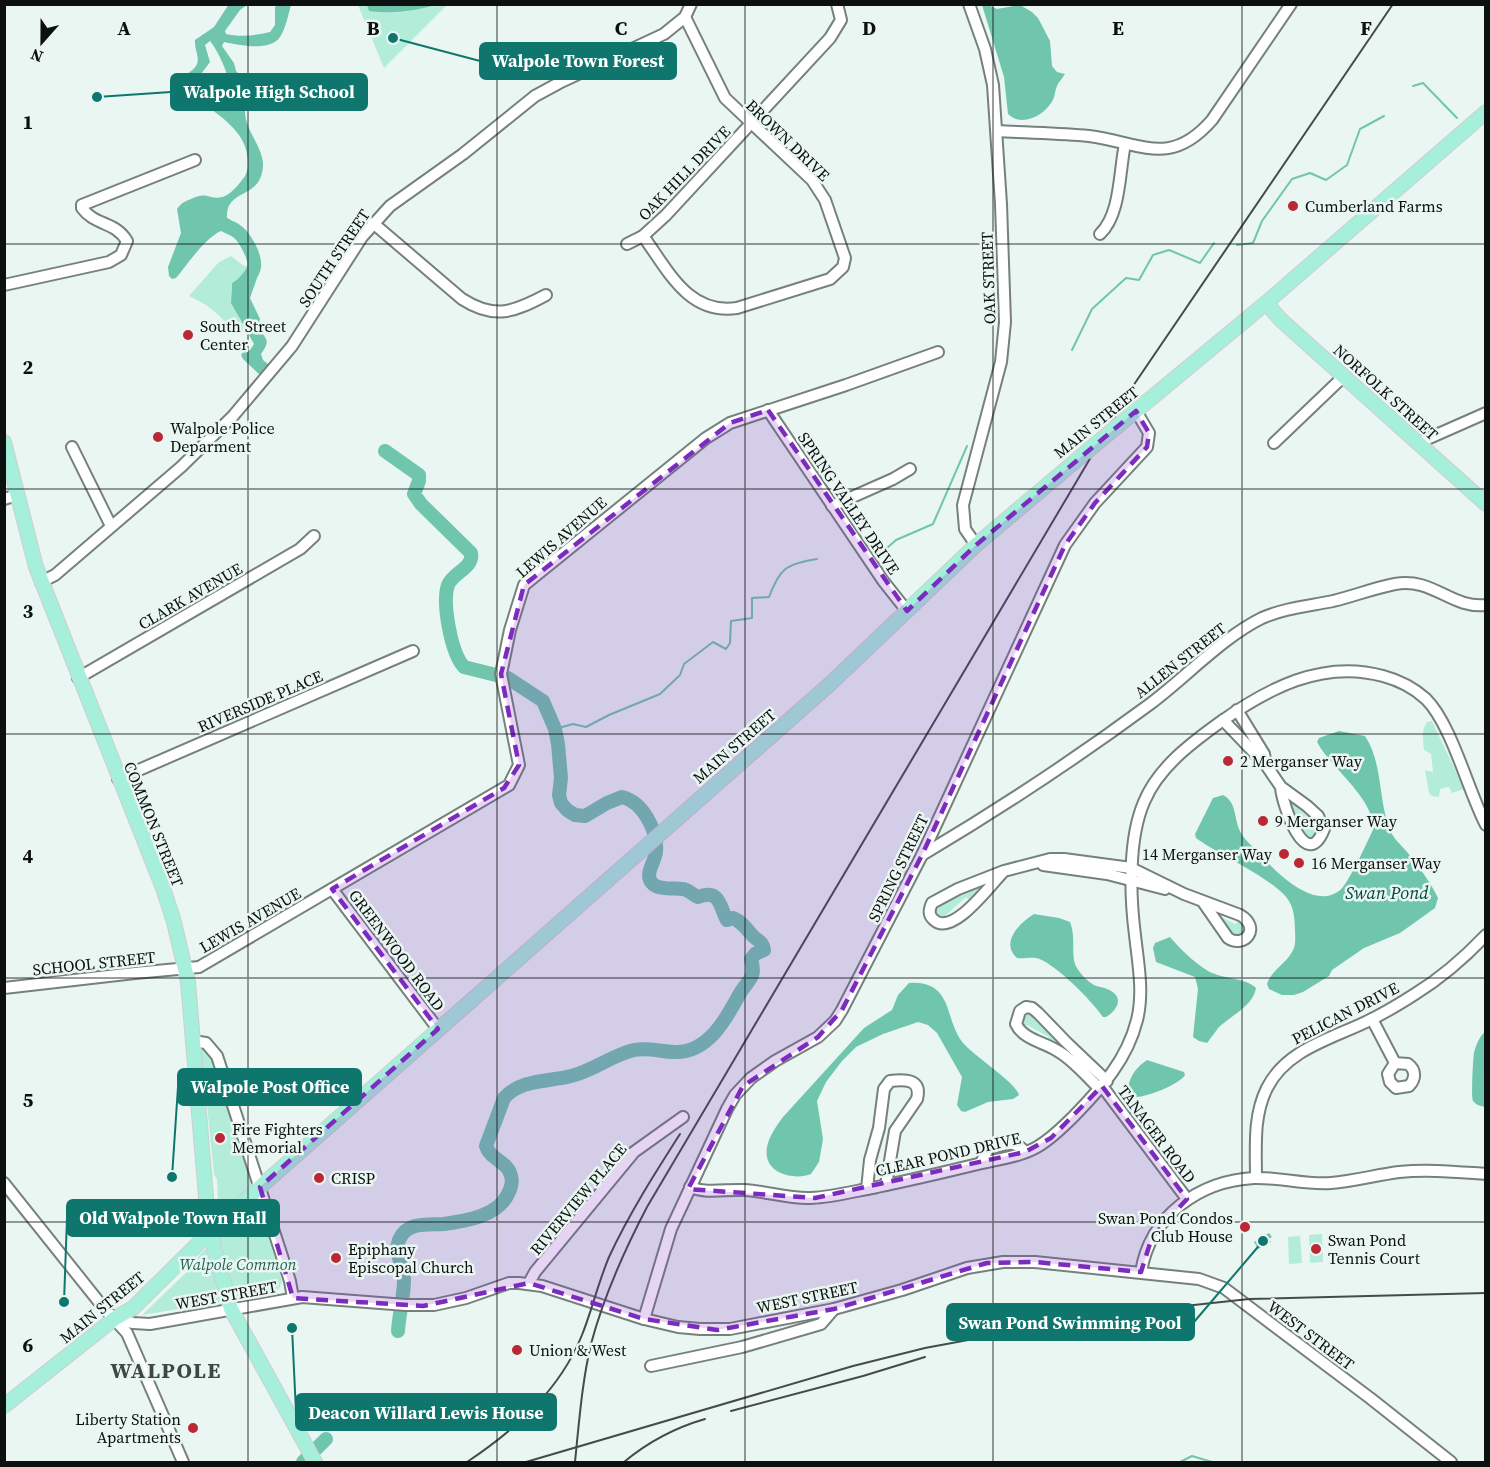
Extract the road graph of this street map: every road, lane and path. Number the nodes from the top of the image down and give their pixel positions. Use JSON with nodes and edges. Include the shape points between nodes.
{"nodes":[{"id":1,"x":691,"y":4,"type":"edge"},
{"id":2,"x":837,"y":4,"type":"edge"},
{"id":3,"x":969,"y":4,"type":"edge"},
{"id":4,"x":1291,"y":4,"type":"edge"},
{"id":5,"x":685,"y":17,"type":"junction"},
{"id":6,"x":1485,"y":112,"type":"edge"},
{"id":7,"x":751,"y":124,"type":"junction"},
{"id":8,"x":997,"y":131,"type":"junction"},
{"id":9,"x":1125,"y":144,"type":"junction"},
{"id":10,"x":195,"y":160,"type":"dead end"},
{"id":11,"x":373,"y":223,"type":"junction"},
{"id":12,"x":1100,"y":234,"type":"dead end"},
{"id":13,"x":643,"y":236,"type":"junction"},
{"id":14,"x":627,"y":244,"type":"dead end"},
{"id":15,"x":4,"y":285,"type":"edge"},
{"id":16,"x":546,"y":295,"type":"dead end"},
{"id":17,"x":1266,"y":303,"type":"junction"},
{"id":18,"x":938,"y":352,"type":"dead end"},
{"id":19,"x":1343,"y":376,"type":"junction"},
{"id":20,"x":768,"y":410,"type":"junction"},
{"id":21,"x":1136,"y":411,"type":"junction"},
{"id":22,"x":1485,"y":413,"type":"edge"},
{"id":23,"x":1274,"y":443,"type":"dead end"},
{"id":24,"x":1418,"y":443,"type":"junction"},
{"id":25,"x":6,"y":447,"type":"edge"},
{"id":26,"x":72,"y":447,"type":"dead end"},
{"id":27,"x":910,"y":469,"type":"dead end"},
{"id":28,"x":11,"y":497,"type":"edge"},
{"id":29,"x":1485,"y":504,"type":"edge"},
{"id":30,"x":832,"y":506,"type":"junction"},
{"id":31,"x":111,"y":526,"type":"junction"},
{"id":32,"x":314,"y":536,"type":"dead end"},
{"id":33,"x":976,"y":545,"type":"junction"},
{"id":34,"x":41,"y":582,"type":"junction"},
{"id":35,"x":1485,"y":605,"type":"edge"},
{"id":36,"x":908,"y":610,"type":"junction"},
{"id":37,"x":413,"y":651,"type":"dead end"},
{"id":38,"x":78,"y":678,"type":"junction"},
{"id":39,"x":1237,"y":710,"type":"junction"},
{"id":40,"x":1223,"y":720,"type":"junction"},
{"id":41,"x":1266,"y":765,"type":"junction"},
{"id":42,"x":118,"y":779,"type":"junction"},
{"id":43,"x":1281,"y":787,"type":"junction"},
{"id":44,"x":1485,"y":825,"type":"edge"},
{"id":45,"x":922,"y":855,"type":"junction"},
{"id":46,"x":1004,"y":871,"type":"junction"},
{"id":47,"x":1131,"y":874,"type":"junction"},
{"id":48,"x":332,"y":889,"type":"junction"},
{"id":49,"x":1203,"y":902,"type":"junction"},
{"id":50,"x":1485,"y":935,"type":"edge"},
{"id":51,"x":186,"y":970,"type":"junction"},
{"id":52,"x":4,"y":988,"type":"edge"},
{"id":53,"x":1372,"y":1019,"type":"junction"},
{"id":54,"x":438,"y":1029,"type":"junction"},
{"id":55,"x":193,"y":1041,"type":"junction"},
{"id":56,"x":1062,"y":1046,"type":"dead end"},
{"id":57,"x":1395,"y":1063,"type":"dead end"},
{"id":58,"x":1103,"y":1085,"type":"junction"},
{"id":59,"x":683,"y":1117,"type":"dead end"},
{"id":60,"x":1485,"y":1174,"type":"edge"},
{"id":61,"x":1256,"y":1178,"type":"junction"},
{"id":62,"x":4,"y":1183,"type":"edge"},
{"id":63,"x":886,"y":1185,"type":"junction"},
{"id":64,"x":690,"y":1187,"type":"junction"},
{"id":65,"x":260,"y":1188,"type":"junction"},
{"id":66,"x":867,"y":1189,"type":"junction"},
{"id":67,"x":1187,"y":1199,"type":"junction"},
{"id":68,"x":210,"y":1231,"type":"junction"},
{"id":69,"x":1142,"y":1272,"type":"junction"},
{"id":70,"x":529,"y":1283,"type":"junction"},
{"id":71,"x":293,"y":1298,"type":"junction"},
{"id":72,"x":231,"y":1309,"type":"junction"},
{"id":73,"x":834,"y":1309,"type":"junction"},
{"id":74,"x":644,"y":1318,"type":"junction"},
{"id":75,"x":114,"y":1319,"type":"junction"},
{"id":76,"x":651,"y":1366,"type":"dead end"},
{"id":77,"x":4,"y":1406,"type":"edge"},
{"id":78,"x":312,"y":1458,"type":"edge"},
{"id":79,"x":183,"y":1462,"type":"edge"},
{"id":80,"x":1451,"y":1462,"type":"edge"}],
"edges":[{"from":1,"to":5,"type":"street","name":"SOUTH STREET"},
{"from":2,"to":7,"type":"street","name":"OAK HILL DRIVE","via":[[841,20],[830,38]]},
{"from":3,"to":8,"type":"street","name":"OAK STREET","via":[[991,73]]},
{"from":4,"to":9,"type":"street","via":[[1199,134],[1167,149]]},
{"from":5,"to":7,"type":"street","name":"BROWN DRIVE","via":[[725,98]]},
{"from":5,"to":11,"type":"street","name":"SOUTH STREET","via":[[652,41],[535,96]]},
{"from":6,"to":17,"type":"main road","name":"MAIN STREET"},
{"from":7,"to":13,"type":"street","name":"OAK HILL DRIVE"},
{"from":7,"to":13,"type":"street","name":"BROWN DRIVE","via":[[820,190],[845,258],[837,274],[723,310],[708,307],[683,291]]},
{"from":8,"to":9,"type":"street","via":[[1090,136]]},
{"from":8,"to":33,"type":"street","name":"OAK STREET","via":[[1005,322],[1000,362],[963,505],[965,529]]},
{"from":9,"to":12,"type":"street","via":[[1114,214]]},
{"from":10,"to":15,"type":"street","via":[[82,205],[89,217],[122,232],[127,241],[121,255],[109,262]]},
{"from":11,"to":16,"type":"street","via":[[462,299],[478,308],[512,311]]},
{"from":11,"to":31,"type":"street","name":"SOUTH STREET","via":[[303,331],[274,368],[209,441]]},
{"from":13,"to":14,"type":"street","name":"OAK HILL DRIVE"},
{"from":17,"to":19,"type":"main road","name":"NORFOLK STREET"},
{"from":17,"to":21,"type":"main road","name":"MAIN STREET"},
{"from":18,"to":20,"type":"street","name":"LEWIS AVENUE"},
{"from":19,"to":23,"type":"street"},
{"from":19,"to":24,"type":"main road","name":"NORFOLK STREET"},
{"from":20,"to":30,"type":"street","name":"SPRING VALLEY DRIVE"},
{"from":20,"to":48,"type":"street","name":"LEWIS AVENUE","via":[[730,423],[706,438],[524,585],[510,630],[502,678],[519,765],[515,776],[509,785]]},
{"from":21,"to":33,"type":"main road","name":"MAIN STREET","bridge":true},
{"from":21,"to":45,"type":"street","name":"SPRING STREET","via":[[1149,434],[1147,447],[1095,503],[1065,545]]},
{"from":22,"to":24,"type":"street"},
{"from":24,"to":29,"type":"main road","name":"NORFOLK STREET"},
{"from":25,"to":28,"type":"main road","name":"COMMON STREET"},
{"from":26,"to":31,"type":"street"},
{"from":27,"to":30,"type":"street"},
{"from":28,"to":34,"type":"main road","name":"COMMON STREET"},
{"from":30,"to":36,"type":"street","name":"SPRING VALLEY DRIVE"},
{"from":31,"to":34,"type":"street","name":"SOUTH STREET","via":[[55,575]]},
{"from":32,"to":38,"type":"street","name":"CLARK AVENUE","via":[[300,549]]},
{"from":33,"to":36,"type":"main road","name":"MAIN STREET"},
{"from":34,"to":38,"type":"main road","name":"COMMON STREET"},
{"from":35,"to":45,"type":"street","name":"ALLEN STREET","via":[[1467,604],[1417,584],[1396,584],[1262,619],[1236,634],[1151,703],[1034,785]]},
{"from":36,"to":54,"type":"main road","name":"MAIN STREET","via":[[830,684]]},
{"from":37,"to":42,"type":"street","name":"RIVERSIDE PLACE"},
{"from":38,"to":42,"type":"main road","name":"COMMON STREET"},
{"from":39,"to":40,"type":"street","name":"CLEAR POND DRIVE"},
{"from":39,"to":41,"type":"street","via":[[1264,754]]},
{"from":39,"to":44,"type":"street","name":"CLEAR POND DRIVE","via":[[1288,683],[1318,674],[1363,672],[1403,684],[1427,699],[1440,719]]},
{"from":40,"to":41,"type":"street"},
{"from":40,"to":47,"type":"street","name":"CLEAR POND DRIVE","via":[[1169,765],[1150,788],[1140,812]]},
{"from":41,"to":43,"type":"street"},
{"from":42,"to":51,"type":"main road","name":"COMMON STREET","via":[[163,888]]},
{"from":43,"to":43,"type":"street","via":[[1297,836],[1304,842],[1317,841],[1324,829],[1318,816]]},
{"from":45,"to":64,"type":"street","name":"SPRING STREET","via":[[835,1021],[818,1037],[775,1061],[743,1086],[727,1109]]},
{"from":46,"to":46,"type":"street","via":[[936,899],[930,907],[931,918],[942,924],[959,919]]},
{"from":46,"to":47,"type":"street","via":[[1034,864]]},
{"from":47,"to":49,"type":"street","via":[[1138,883]]},
{"from":47,"to":58,"type":"street","name":"CLEAR POND DRIVE","via":[[1140,973],[1139,1012],[1128,1046]]},
{"from":48,"to":51,"type":"street","name":"LEWIS AVENUE","via":[[210,962]]},
{"from":48,"to":54,"type":"street","name":"GREENWOOD ROAD"},
{"from":49,"to":49,"type":"street","via":[[1233,941],[1245,939],[1251,930],[1247,919]]},
{"from":50,"to":53,"type":"street","name":"PELICAN DRIVE","via":[[1440,976]]},
{"from":51,"to":52,"type":"street","name":"SCHOOL STREET","via":[[135,972]]},
{"from":51,"to":55,"type":"main road","name":"COMMON STREET"},
{"from":53,"to":57,"type":"street"},
{"from":53,"to":61,"type":"street","name":"PELICAN DRIVE","via":[[1296,1056],[1271,1081],[1256,1124]]},
{"from":54,"to":65,"type":"main road","name":"MAIN STREET"},
{"from":55,"to":65,"type":"street","via":[[207,1043],[217,1056]]},
{"from":55,"to":68,"type":"main road","name":"COMMON STREET"},
{"from":56,"to":58,"type":"street","name":"TANAGER ROAD"},
{"from":58,"to":63,"type":"street","name":"CLEAR POND DRIVE","via":[[1051,1138],[1025,1152]]},
{"from":58,"to":67,"type":"street","name":"TANAGER ROAD"},
{"from":59,"to":70,"type":"street","name":"RIVERVIEW PLACE","via":[[634,1152]]},
{"from":60,"to":61,"type":"street","via":[[1414,1171],[1323,1184]]},
{"from":61,"to":67,"type":"street","via":[[1223,1182]]},
{"from":62,"to":75,"type":"street"},
{"from":63,"to":66,"type":"street","name":"CLEAR POND DRIVE"},
{"from":63,"to":66,"type":"street","via":[[895,1131],[919,1094],[914,1083],[903,1080],[890,1081],[884,1089]]},
{"from":64,"to":66,"type":"street","name":"CLEAR POND DRIVE","via":[[804,1198]]},
{"from":64,"to":74,"type":"street","name":"SPRING STREET","via":[[671,1229]]},
{"from":65,"to":68,"type":"main road","name":"MAIN STREET"},
{"from":65,"to":71,"type":"street"},
{"from":67,"to":69,"type":"street","via":[[1152,1237]]},
{"from":68,"to":72,"type":"main road","name":"COMMON STREET"},
{"from":68,"to":75,"type":"main road","name":"MAIN STREET","via":[[133,1308]]},
{"from":69,"to":73,"type":"street","name":"WEST STREET","via":[[1035,1262],[987,1263]]},
{"from":69,"to":80,"type":"street","name":"WEST STREET","via":[[1199,1279],[1224,1288]]},
{"from":70,"to":71,"type":"street","name":"WEST STREET","via":[[509,1284],[444,1303],[406,1305]]},
{"from":70,"to":74,"type":"street","name":"WEST STREET"},
{"from":71,"to":72,"type":"street","name":"WEST STREET"},
{"from":72,"to":75,"type":"street","name":"WEST STREET","via":[[150,1324]]},
{"from":72,"to":78,"type":"main road","name":"COMMON STREET"},
{"from":73,"to":74,"type":"street","name":"WEST STREET","via":[[724,1329],[678,1327]]},
{"from":73,"to":76,"type":"street","via":[[821,1324],[742,1347]]},
{"from":75,"to":77,"type":"main road","name":"MAIN STREET"},
{"from":75,"to":79,"type":"street","via":[[130,1338]]}]}
